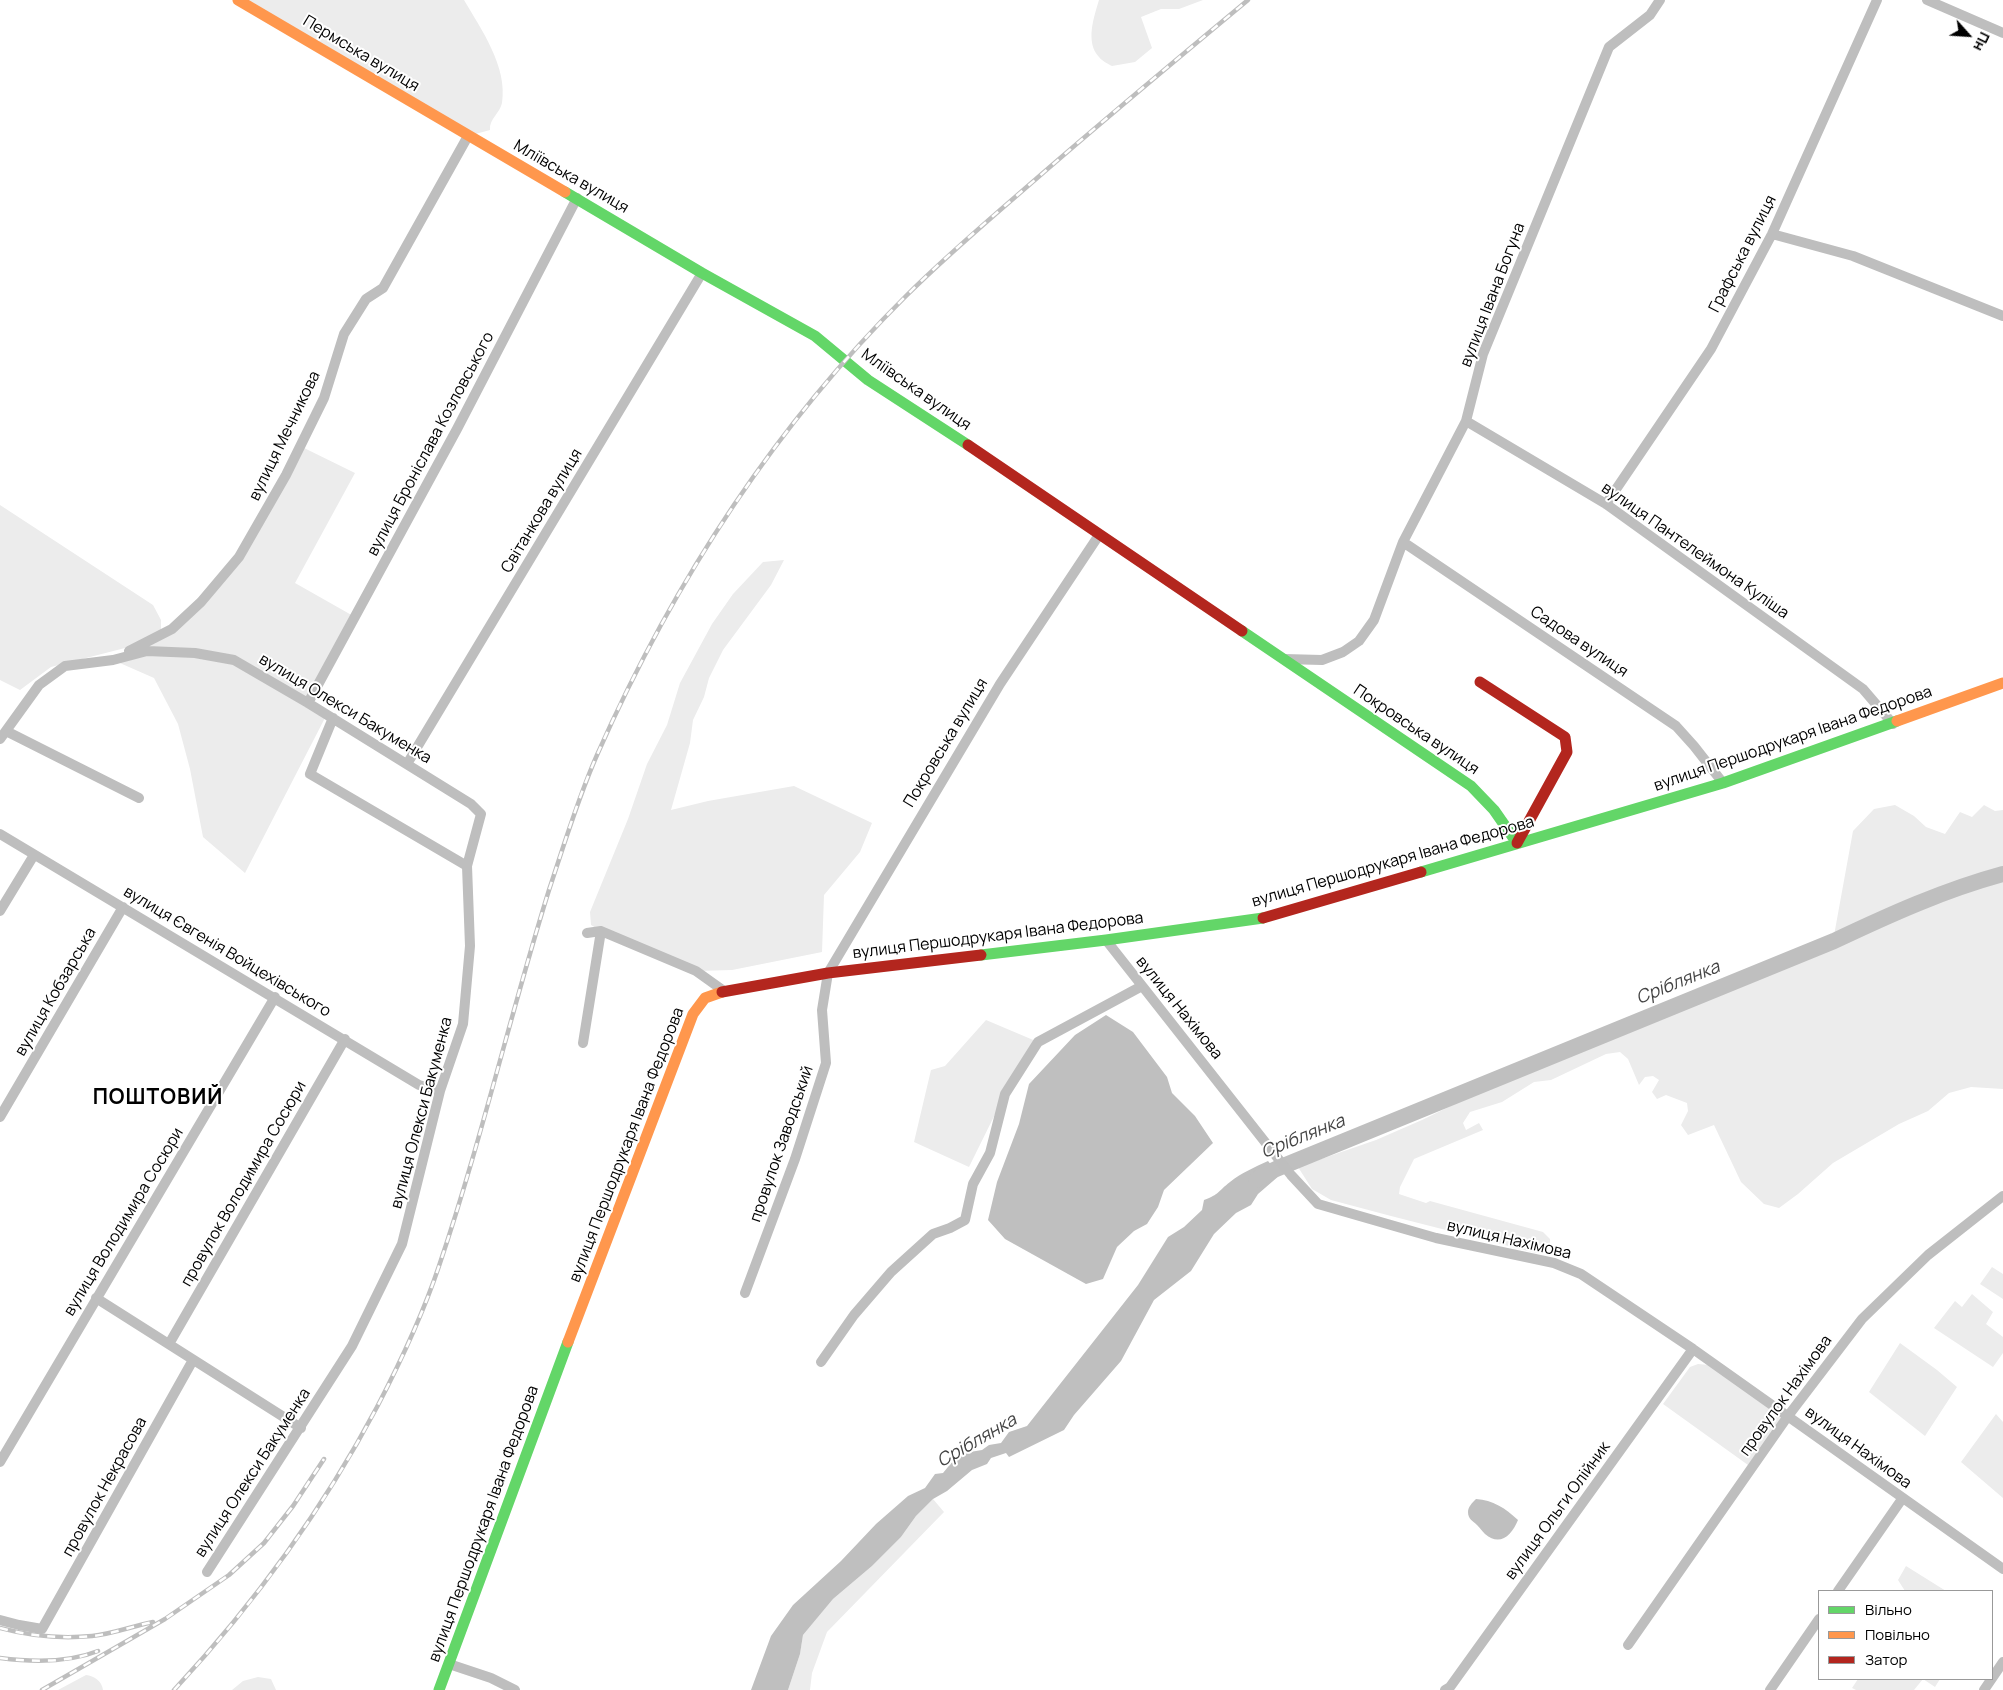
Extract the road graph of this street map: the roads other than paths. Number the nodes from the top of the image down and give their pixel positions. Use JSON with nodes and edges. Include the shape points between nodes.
{"nodes":[{"id":1,"x":238,"y":0,"type":"edge"},
{"id":2,"x":1660,"y":0,"type":"edge"},
{"id":3,"x":1877,"y":0,"type":"edge"},
{"id":4,"x":1927,"y":0,"type":"edge"},
{"id":5,"x":2003,"y":33,"type":"edge"},
{"id":6,"x":468,"y":136,"type":"junction"},
{"id":7,"x":577,"y":198,"type":"junction"},
{"id":8,"x":1772,"y":234,"type":"junction"},
{"id":9,"x":702,"y":273,"type":"junction"},
{"id":10,"x":2003,"y":316,"type":"edge"},
{"id":11,"x":1466,"y":421,"type":"junction"},
{"id":12,"x":1606,"y":504,"type":"junction"},
{"id":13,"x":1099,"y":535,"type":"junction"},
{"id":14,"x":1403,"y":542,"type":"junction"},
{"id":15,"x":1283,"y":659,"type":"junction"},
{"id":16,"x":113,"y":660,"type":"junction"},
{"id":17,"x":1480,"y":682,"type":"dead end"},
{"id":18,"x":2003,"y":683,"type":"edge"},
{"id":19,"x":308,"y":703,"type":"junction"},
{"id":20,"x":333,"y":718,"type":"junction"},
{"id":21,"x":1892,"y":724,"type":"junction"},
{"id":22,"x":3,"y":735,"type":"edge"},
{"id":23,"x":407,"y":764,"type":"junction"},
{"id":24,"x":1723,"y":783,"type":"junction"},
{"id":25,"x":139,"y":798,"type":"dead end"},
{"id":26,"x":0,"y":834,"type":"edge"},
{"id":27,"x":1517,"y":843,"type":"junction"},
{"id":28,"x":34,"y":855,"type":"junction"},
{"id":29,"x":467,"y":866,"type":"junction"},
{"id":30,"x":123,"y":908,"type":"junction"},
{"id":31,"x":0,"y":911,"type":"edge"},
{"id":32,"x":601,"y":932,"type":"junction"},
{"id":33,"x":587,"y":933,"type":"dead end"},
{"id":34,"x":1106,"y":940,"type":"junction"},
{"id":35,"x":828,"y":972,"type":"junction"},
{"id":36,"x":1142,"y":986,"type":"junction"},
{"id":37,"x":724,"y":991,"type":"junction"},
{"id":38,"x":275,"y":997,"type":"junction"},
{"id":39,"x":345,"y":1039,"type":"junction"},
{"id":40,"x":583,"y":1043,"type":"dead end"},
{"id":41,"x":440,"y":1091,"type":"junction"},
{"id":42,"x":0,"y":1117,"type":"edge"},
{"id":43,"x":2003,"y":1196,"type":"edge"},
{"id":44,"x":745,"y":1293,"type":"dead end"},
{"id":45,"x":96,"y":1298,"type":"junction"},
{"id":46,"x":169,"y":1344,"type":"junction"},
{"id":47,"x":1693,"y":1349,"type":"junction"},
{"id":48,"x":193,"y":1360,"type":"junction"},
{"id":49,"x":821,"y":1362,"type":"dead end"},
{"id":50,"x":1788,"y":1416,"type":"junction"},
{"id":51,"x":301,"y":1428,"type":"junction"},
{"id":52,"x":0,"y":1462,"type":"edge"},
{"id":53,"x":1902,"y":1499,"type":"junction"},
{"id":54,"x":2003,"y":1569,"type":"edge"},
{"id":55,"x":207,"y":1572,"type":"dead end"},
{"id":56,"x":1839,"y":1590,"type":"edge"},
{"id":57,"x":1818,"y":1619,"type":"edge"},
{"id":58,"x":0,"y":1620,"type":"edge"},
{"id":59,"x":1628,"y":1645,"type":"dead end"},
{"id":60,"x":2003,"y":1662,"type":"edge"},
{"id":61,"x":449,"y":1664,"type":"junction"},
{"id":62,"x":1993,"y":1677,"type":"edge"},
{"id":63,"x":1450,"y":1689,"type":"edge"},
{"id":64,"x":439,"y":1690,"type":"edge"},
{"id":65,"x":515,"y":1690,"type":"edge"},
{"id":66,"x":1770,"y":1690,"type":"edge"}],
"edges":[{"from":1,"to":6,"type":"street","name":"Пермська вулиця"},
{"from":2,"to":11,"type":"street","name":"вулиця Івана Богуна","via":[[1650,15],[1609,46],[1483,354]]},
{"from":3,"to":8,"type":"street","name":"Графська вулиця"},
{"from":4,"to":5,"type":"street"},
{"from":6,"to":7,"type":"street","name":"Мліївська вулиця"},
{"from":6,"to":16,"type":"street","name":"вулиця Мечникова","via":[[383,288],[366,299],[344,334],[324,398],[286,475],[239,556],[201,602],[172,629]]},
{"from":7,"to":9,"type":"street","name":"Мліївська вулиця"},
{"from":7,"to":19,"type":"street","name":"вулиця Броніслава Козловського","via":[[457,429]]},
{"from":8,"to":10,"type":"street","via":[[1853,256]]},
{"from":8,"to":12,"type":"street","name":"Графська вулиця","via":[[1711,349]]},
{"from":9,"to":13,"type":"street","name":"Мліївська вулиця","via":[[815,336],[868,380]]},
{"from":9,"to":23,"type":"street","name":"Світанкова вулиця"},
{"from":11,"to":12,"type":"street","name":"вулиця Пантелеймона Куліша"},
{"from":11,"to":14,"type":"street","name":"вулиця Івана Богуна"},
{"from":12,"to":21,"type":"street","name":"вулиця Пантелеймона Куліша","via":[[1863,688]]},
{"from":13,"to":15,"type":"street","name":"Мліївська вулиця"},
{"from":13,"to":35,"type":"street","name":"Покровська вулиця","via":[[1000,684]]},
{"from":14,"to":15,"type":"street","name":"вулиця Івана Богуна","via":[[1374,620],[1359,641],[1322,660]]},
{"from":14,"to":24,"type":"street","name":"Садова вулиця","via":[[1676,726]]},
{"from":15,"to":27,"type":"street","name":"Покровська вулиця","via":[[1471,786],[1494,810]]},
{"from":16,"to":19,"type":"street","name":"вулиця Олекси Бакуменка","via":[[146,651],[195,652],[234,660]]},
{"from":16,"to":22,"type":"street","via":[[65,666],[39,685]]},
{"from":17,"to":27,"type":"street","via":[[1565,737],[1567,752]]},
{"from":18,"to":21,"type":"street","name":"вулиця Першодрукаря Івана Федорова"},
{"from":19,"to":20,"type":"street","name":"вулиця Олекси Бакуменка"},
{"from":20,"to":23,"type":"street","name":"вулиця Олекси Бакуменка"},
{"from":20,"to":29,"type":"street","via":[[310,774]]},
{"from":21,"to":24,"type":"street","name":"вулиця Першодрукаря Івана Федорова"},
{"from":22,"to":25,"type":"street"},
{"from":23,"to":29,"type":"street","name":"вулиця Олекси Бакуменка","via":[[471,804],[481,814]]},
{"from":24,"to":27,"type":"street","name":"вулиця Першодрукаря Івана Федорова"},
{"from":26,"to":28,"type":"street","name":"вулиця Євгенія Войцехівського"},
{"from":27,"to":34,"type":"street","name":"вулиця Першодрукаря Івана Федорова","via":[[1264,918]]},
{"from":28,"to":30,"type":"street","name":"вулиця Євгенія Войцехівського"},
{"from":28,"to":31,"type":"street"},
{"from":29,"to":41,"type":"street","name":"вулиця Олекси Бакуменка","via":[[470,946],[462,1024]]},
{"from":30,"to":38,"type":"street","name":"вулиця Євгенія Войцехівського"},
{"from":30,"to":42,"type":"street","name":"вулиця Кобзарська"},
{"from":32,"to":33,"type":"street"},
{"from":32,"to":37,"type":"street","via":[[696,971]]},
{"from":32,"to":40,"type":"street"},
{"from":34,"to":35,"type":"street","name":"вулиця Першодрукаря Івана Федорова"},
{"from":34,"to":36,"type":"street","name":"вулиця Нахімова"},
{"from":35,"to":37,"type":"street","name":"вулиця Першодрукаря Івана Федорова"},
{"from":35,"to":44,"type":"street","name":"провулок Заводський","via":[[822,1010],[826,1063]]},
{"from":36,"to":47,"type":"street","name":"вулиця Нахімова","via":[[1291,1175],[1318,1204],[1436,1238],[1566,1266]]},
{"from":36,"to":49,"type":"street","via":[[1038,1042],[1005,1094],[990,1153],[973,1184],[965,1220],[932,1234],[891,1272],[854,1315]]},
{"from":37,"to":61,"type":"street","name":"вулиця Першодрукаря Івана Федорова","via":[[705,998],[693,1014]]},
{"from":38,"to":39,"type":"street","name":"вулиця Євгенія Войцехівського"},
{"from":38,"to":45,"type":"street","name":"вулиця Володимира Сосюри"},
{"from":39,"to":41,"type":"street","name":"вулиця Євгенія Войцехівського","via":[[419,1085]]},
{"from":39,"to":46,"type":"street","name":"провулок Володимира Сосюри"},
{"from":41,"to":51,"type":"street","name":"вулиця Олекси Бакуменка","via":[[402,1244],[352,1346]]},
{"from":43,"to":50,"type":"street","name":"провулок Нахімова","via":[[1928,1255],[1862,1319]]},
{"from":45,"to":46,"type":"street"},
{"from":45,"to":52,"type":"street","name":"вулиця Володимира Сосюри"},
{"from":46,"to":48,"type":"street"},
{"from":47,"to":50,"type":"street","name":"вулиця Нахімова"},
{"from":47,"to":63,"type":"street","name":"вулиця Ольги Олійник"},
{"from":48,"to":51,"type":"street"},
{"from":48,"to":58,"type":"street","name":"провулок Некрасова","via":[[42,1630]]},
{"from":50,"to":53,"type":"street","name":"вулиця Нахімова"},
{"from":50,"to":59,"type":"street","name":"провулок Нахімова"},
{"from":51,"to":55,"type":"street","name":"вулиця Олекси Бакуменка"},
{"from":53,"to":54,"type":"street","name":"вулиця Нахімова"},
{"from":53,"to":56,"type":"street"},
{"from":57,"to":66,"type":"street"},
{"from":60,"to":62,"type":"street"},
{"from":61,"to":64,"type":"street","name":"вулиця Першодрукаря Івана Федорова"},
{"from":61,"to":65,"type":"street"}]}
